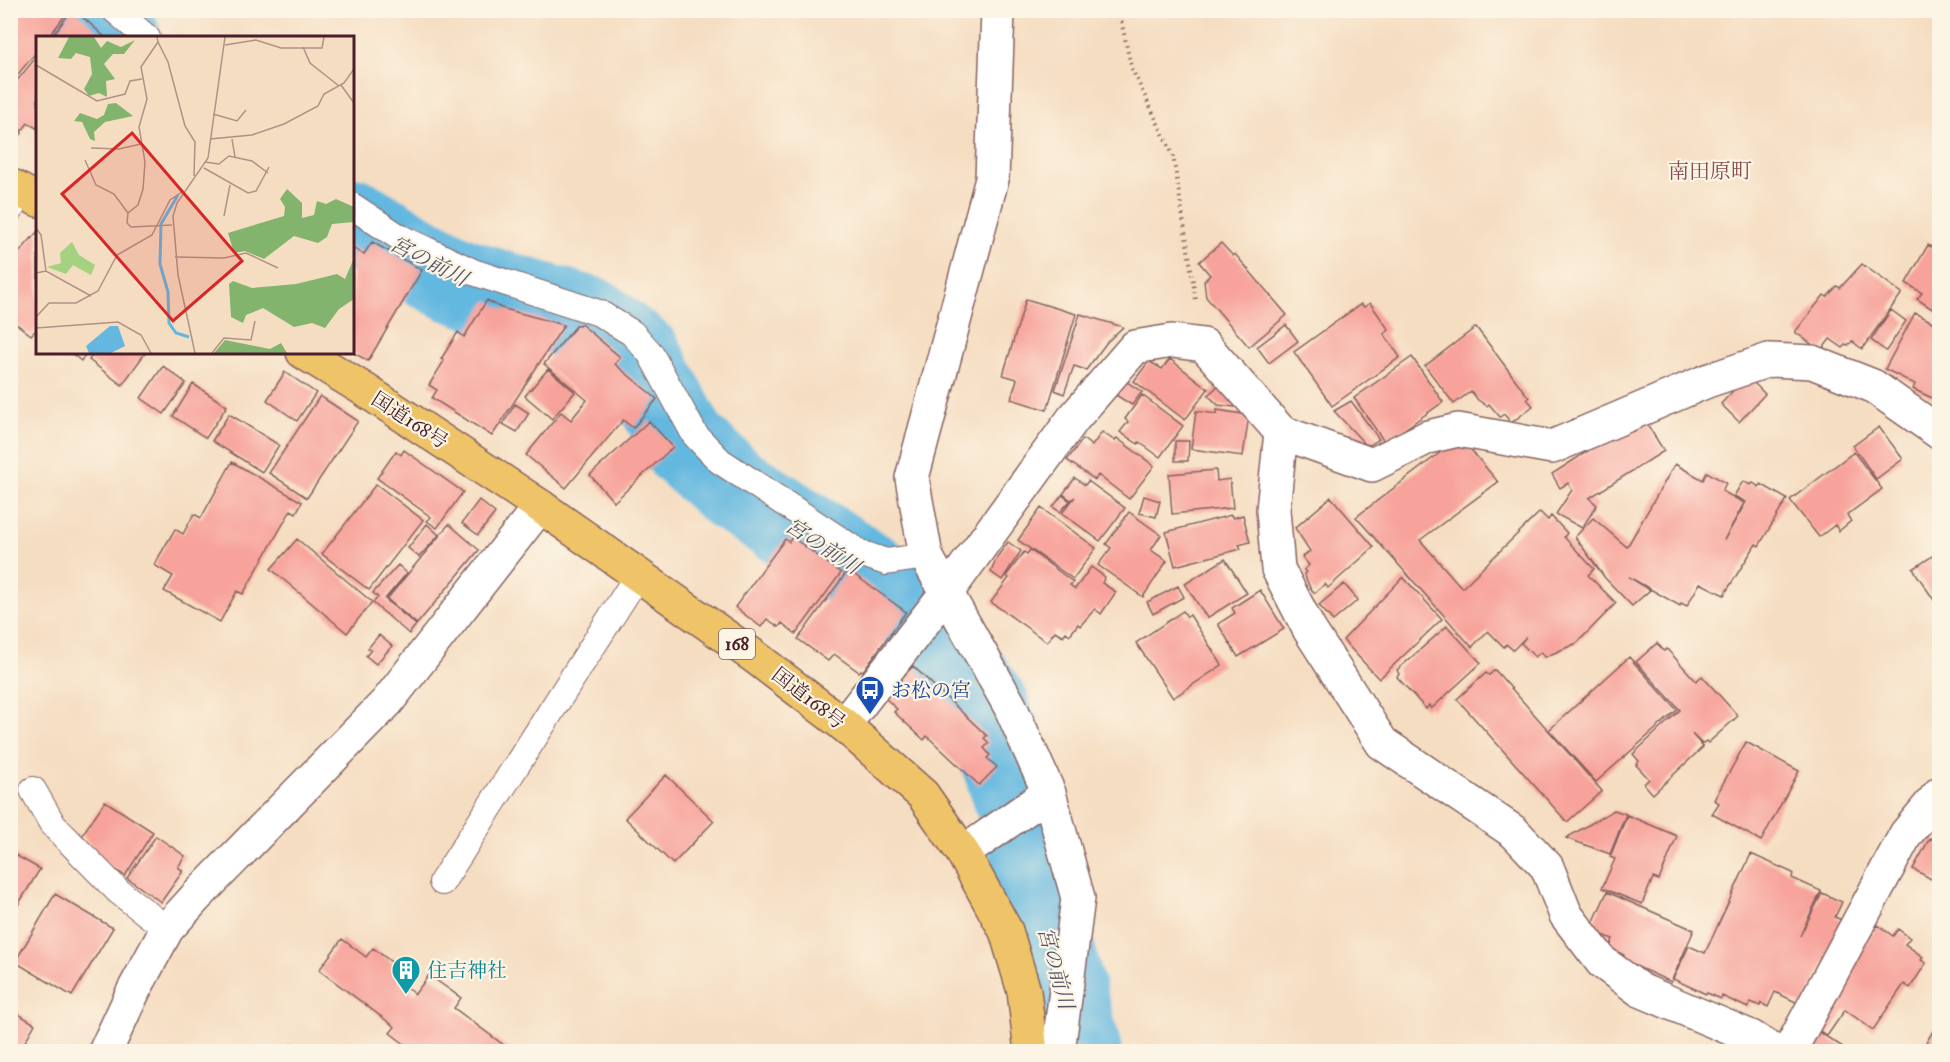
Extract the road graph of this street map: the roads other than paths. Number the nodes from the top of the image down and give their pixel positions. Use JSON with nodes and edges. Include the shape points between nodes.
{"nodes":[{"id":1,"x":115,"y":10,"type":"edge"},
{"id":2,"x":998,"y":10,"type":"edge"},
{"id":3,"x":145,"y":36,"type":"edge"},
{"id":4,"x":354,"y":207,"type":"edge"},
{"id":5,"x":306,"y":354,"type":"edge"},
{"id":6,"x":1281,"y":432,"type":"junction"},
{"id":7,"x":1940,"y":433,"type":"edge"},
{"id":8,"x":540,"y":506,"type":"junction"},
{"id":9,"x":926,"y":556,"type":"junction"},
{"id":10,"x":638,"y":575,"type":"junction"},
{"id":11,"x":947,"y":592,"type":"junction"},
{"id":12,"x":844,"y":725,"type":"junction"},
{"id":13,"x":33,"y":790,"type":"dead end"},
{"id":14,"x":1049,"y":793,"type":"junction"},
{"id":15,"x":1940,"y":793,"type":"edge"},
{"id":16,"x":963,"y":854,"type":"junction"},
{"id":17,"x":442,"y":882,"type":"dead end"},
{"id":18,"x":167,"y":929,"type":"junction"},
{"id":19,"x":105,"y":1052,"type":"edge"},
{"id":20,"x":1031,"y":1052,"type":"edge"},
{"id":21,"x":1058,"y":1052,"type":"edge"},
{"id":22,"x":1775,"y":1052,"type":"edge"},
{"id":23,"x":1789,"y":1052,"type":"edge"}],
"edges":[{"from":1,"to":3,"type":"lane"},
{"from":2,"to":9,"type":"street","via":[[992,179],[912,478]]},
{"from":4,"to":9,"type":"lane","via":[[399,237],[473,272],[599,313],[632,333],[650,353],[695,435],[720,461],[860,553],[886,561]]},
{"from":5,"to":8,"type":"highway","name":"国道168号","number":"168"},
{"from":6,"to":7,"type":"street","via":[[1372,465],[1428,437],[1458,430],[1552,447],[1707,381],[1769,360],[1812,362],[1873,386]]},
{"from":6,"to":11,"type":"street","via":[[1204,345],[1172,340],[1135,347],[1073,419]]},
{"from":6,"to":22,"type":"street","via":[[1273,510],[1278,569],[1309,629],[1382,743],[1514,832],[1547,867],[1566,915],[1602,962],[1640,990],[1751,1037]]},
{"from":8,"to":10,"type":"highway","name":"国道168号","number":"168"},
{"from":8,"to":18,"type":"street","via":[[387,702]]},
{"from":9,"to":11,"type":"street"},
{"from":10,"to":12,"type":"highway","name":"国道168号","number":"168"},
{"from":10,"to":17,"type":"lane"},
{"from":11,"to":12,"type":"street"},
{"from":11,"to":14,"type":"street","via":[[1010,706]]},
{"from":12,"to":16,"type":"highway","name":"国道168号","number":"168","via":[[923,795]]},
{"from":13,"to":18,"type":"lane","via":[[53,825],[118,891]]},
{"from":14,"to":16,"type":"street"},
{"from":14,"to":21,"type":"street","via":[[1078,898]]},
{"from":15,"to":23,"type":"street","via":[[1906,834]]},
{"from":16,"to":20,"type":"highway","name":"国道168号","number":"168","via":[[1006,931],[1024,992]]},
{"from":18,"to":19,"type":"street"}]}
